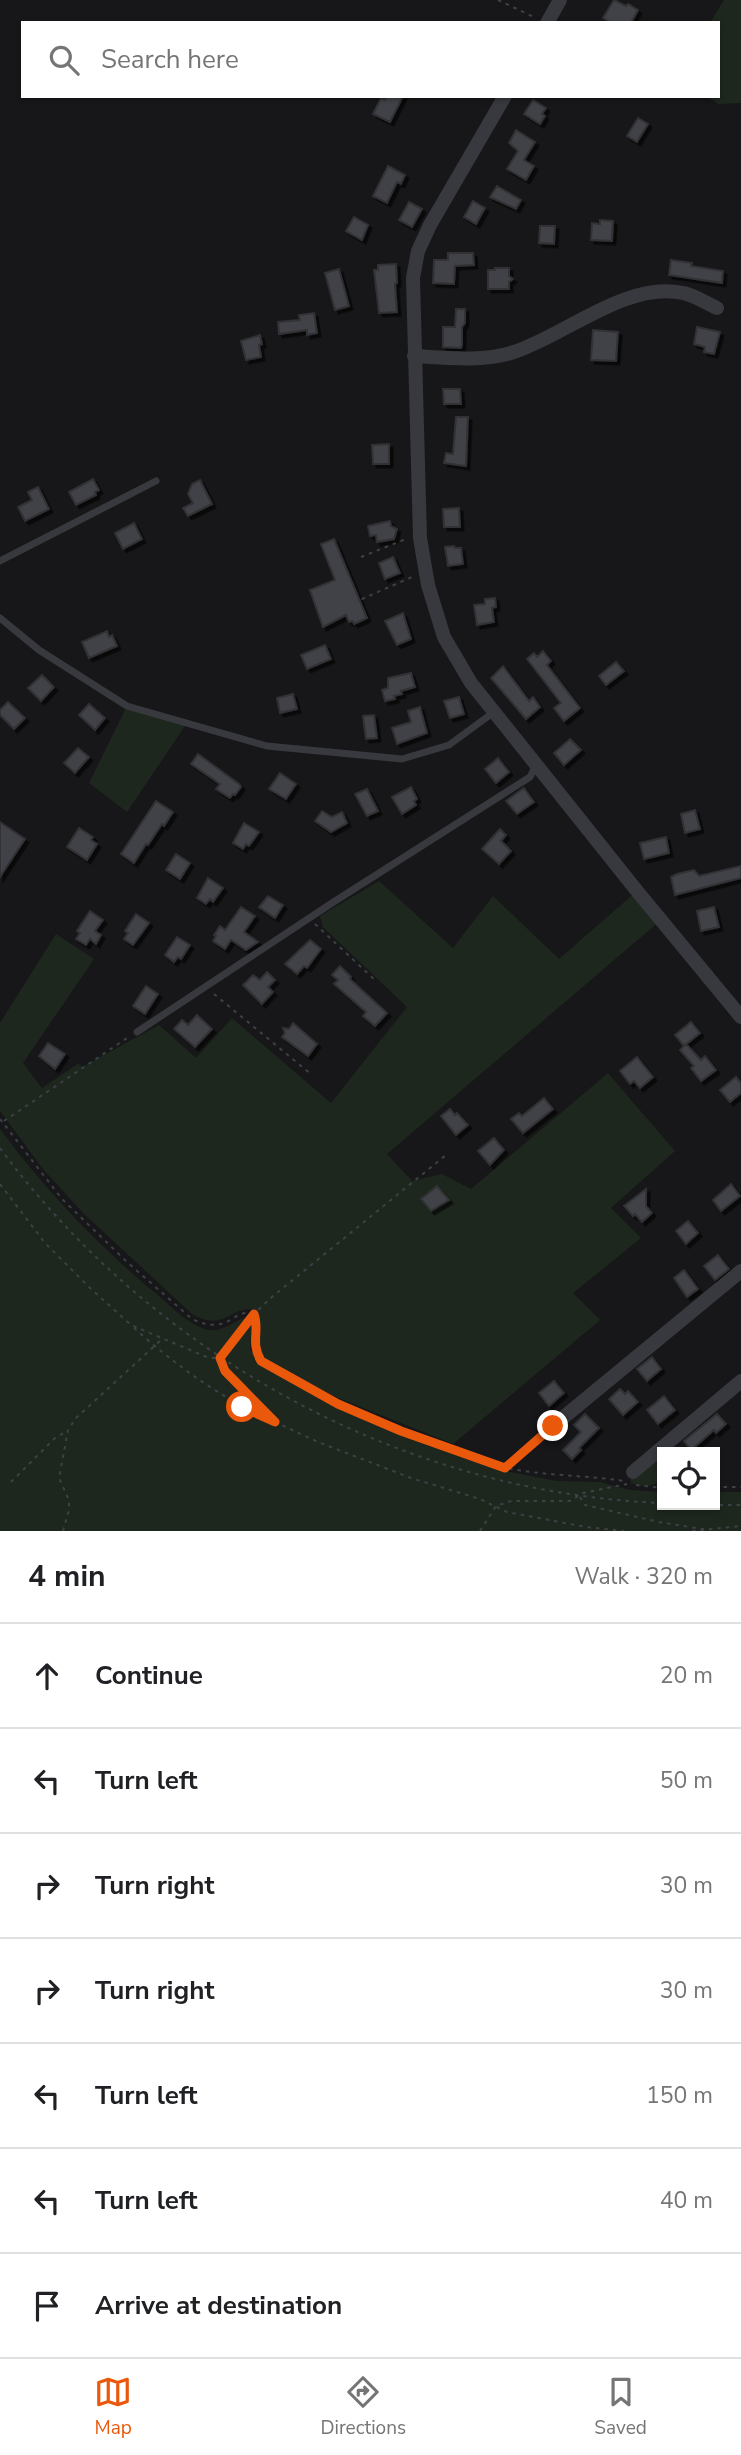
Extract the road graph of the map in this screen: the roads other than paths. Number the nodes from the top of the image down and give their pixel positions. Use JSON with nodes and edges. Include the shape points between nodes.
{"nodes":[{"id":1,"x":560,"y":0,"type":"edge"},
{"id":2,"x":548,"y":21,"type":"edge"},
{"id":3,"x":504,"y":98,"type":"edge"},
{"id":4,"x":717,"y":308,"type":"dead end"},
{"id":5,"x":414,"y":356,"type":"junction"},
{"id":6,"x":156,"y":481,"type":"dead end"},
{"id":7,"x":0,"y":561,"type":"edge"},
{"id":8,"x":0,"y":618,"type":"edge"},
{"id":9,"x":494,"y":712,"type":"junction"},
{"id":10,"x":536,"y":764,"type":"junction"},
{"id":11,"x":741,"y":1017,"type":"edge"},
{"id":12,"x":137,"y":1032,"type":"road end"},
{"id":13,"x":741,"y":1271,"type":"edge"},
{"id":14,"x":741,"y":1381,"type":"edge"},
{"id":15,"x":553,"y":1426,"type":"road end"},
{"id":16,"x":632,"y":1477,"type":"road end"}],
"edges":[{"from":1,"to":2,"type":"street"},
{"from":3,"to":5,"type":"street","via":[[418,250]]},
{"from":4,"to":5,"type":"street","via":[[685,293],[659,290],[591,313],[515,352],[482,359]]},
{"from":5,"to":9,"type":"street","via":[[419,533],[425,571],[444,637]]},
{"from":6,"to":7,"type":"lane"},
{"from":8,"to":9,"type":"lane","via":[[40,650],[127,706],[267,746],[402,759],[449,745]]},
{"from":9,"to":10,"type":"street"},
{"from":10,"to":11,"type":"street"},
{"from":10,"to":12,"type":"lane","via":[[530,777]]},
{"from":13,"to":15,"type":"street"},
{"from":14,"to":16,"type":"street"}]}
